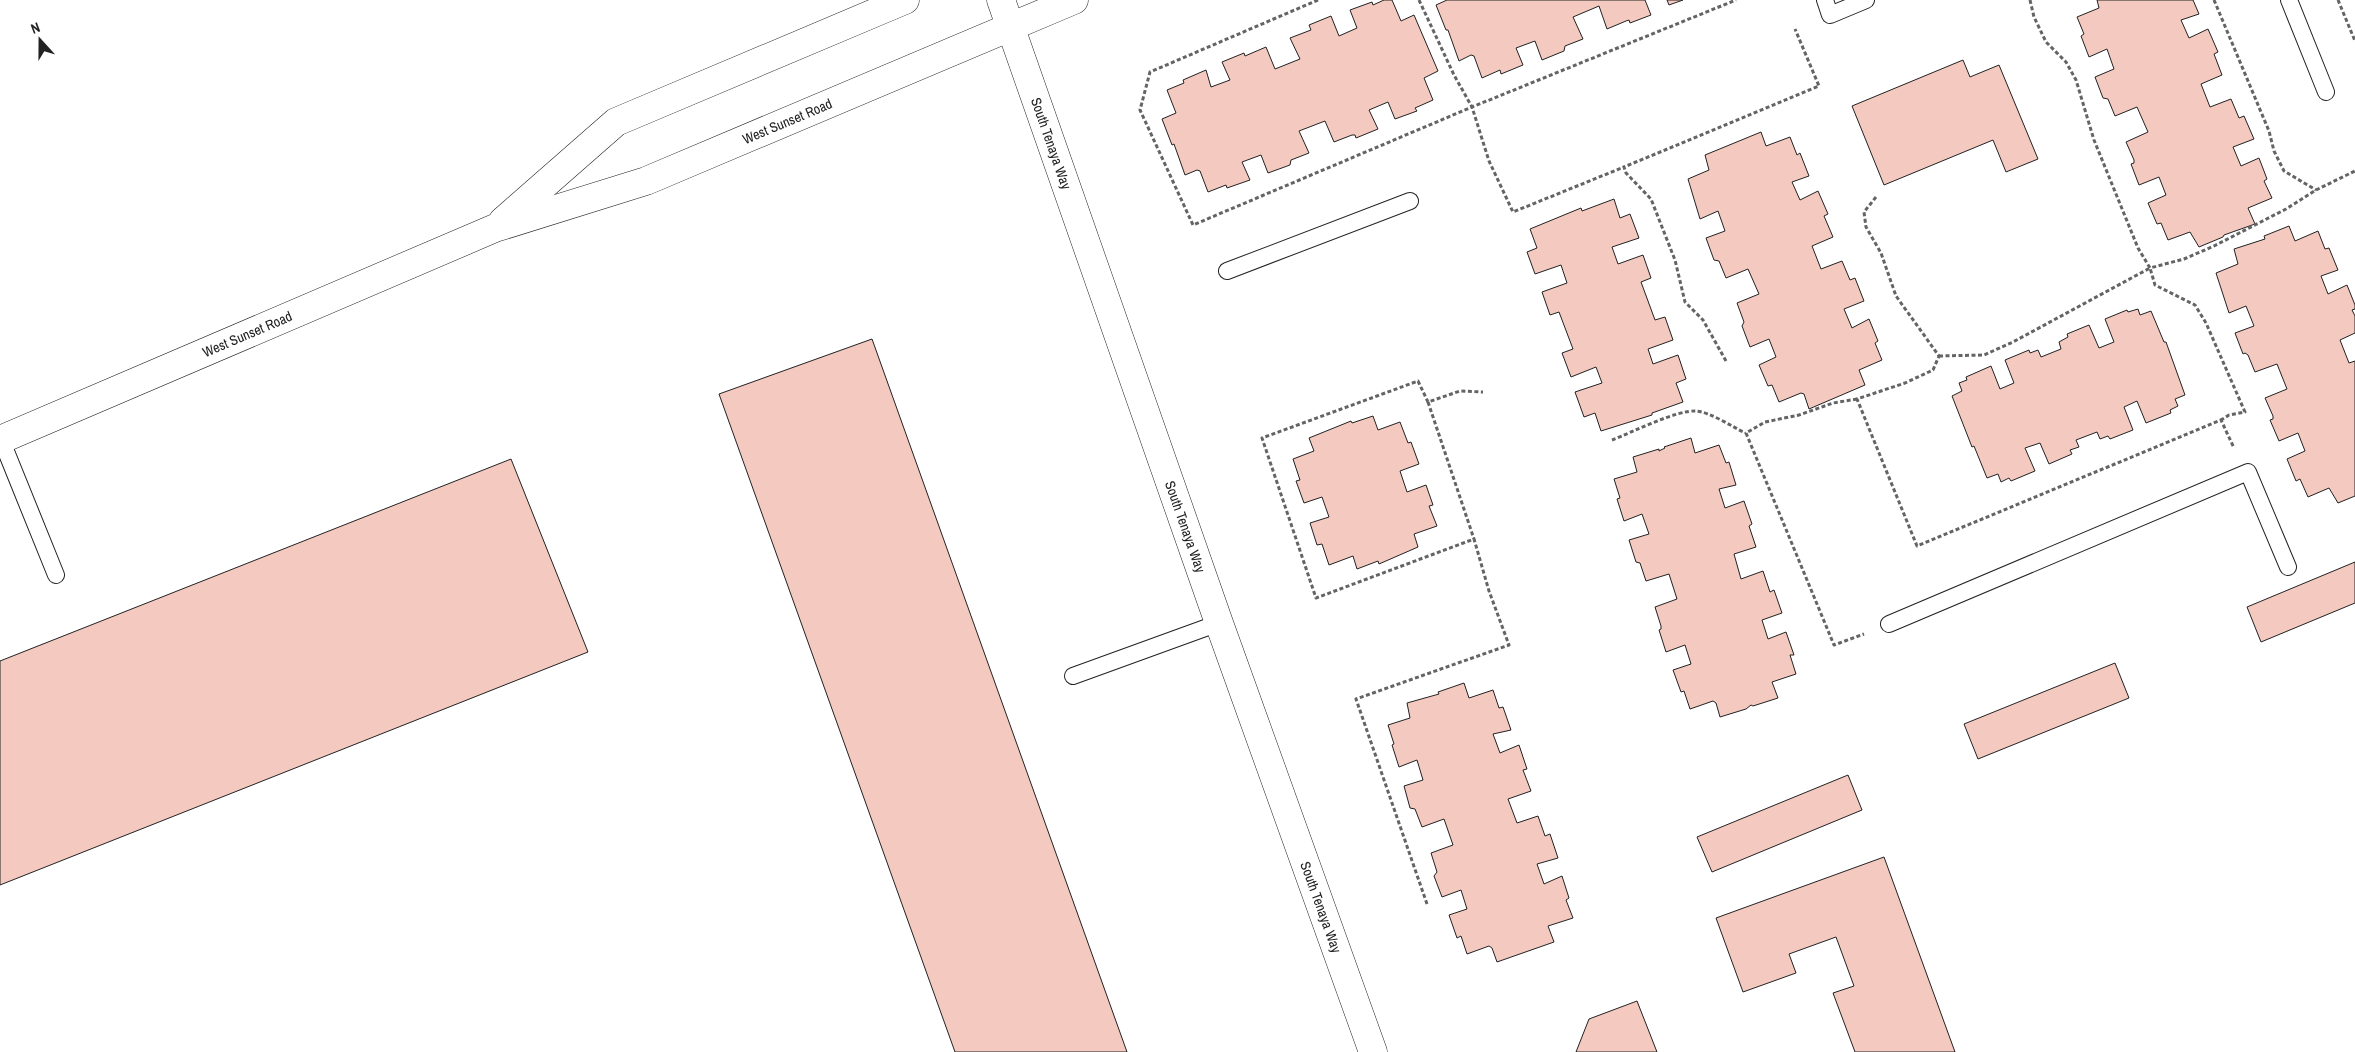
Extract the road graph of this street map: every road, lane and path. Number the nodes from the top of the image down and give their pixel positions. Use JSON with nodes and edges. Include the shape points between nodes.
{"nodes":[{"id":1,"x":905,"y":0,"type":"edge"},
{"id":2,"x":1001,"y":0,"type":"edge"},
{"id":3,"x":1074,"y":0,"type":"edge"},
{"id":4,"x":1318,"y":0,"type":"edge"},
{"id":5,"x":1419,"y":0,"type":"edge"},
{"id":6,"x":1736,"y":0,"type":"edge"},
{"id":7,"x":1866,"y":0,"type":"edge"},
{"id":8,"x":2030,"y":0,"type":"edge"},
{"id":9,"x":2214,"y":0,"type":"edge"},
{"id":10,"x":2289,"y":0,"type":"edge"},
{"id":11,"x":2338,"y":0,"type":"edge"},
{"id":12,"x":1828,"y":7,"type":"edge"},
{"id":13,"x":1010,"y":26,"type":"junction"},
{"id":14,"x":1795,"y":29,"type":"dead end"},
{"id":15,"x":2355,"y":41,"type":"edge"},
{"id":16,"x":2326,"y":92,"type":"dead end"},
{"id":17,"x":1472,"y":107,"type":"junction"},
{"id":18,"x":1624,"y":167,"type":"junction"},
{"id":19,"x":2355,"y":171,"type":"edge"},
{"id":20,"x":2316,"y":190,"type":"junction"},
{"id":21,"x":1876,"y":197,"type":"dead end"},
{"id":22,"x":1410,"y":201,"type":"dead end"},
{"id":23,"x":495,"y":228,"type":"junction"},
{"id":24,"x":2150,"y":268,"type":"junction"},
{"id":25,"x":1227,"y":270,"type":"dead end"},
{"id":26,"x":1939,"y":356,"type":"junction"},
{"id":27,"x":1726,"y":361,"type":"dead end"},
{"id":28,"x":1484,"y":392,"type":"dead end"},
{"id":29,"x":1857,"y":399,"type":"junction"},
{"id":30,"x":1428,"y":402,"type":"junction"},
{"id":31,"x":2221,"y":420,"type":"junction"},
{"id":32,"x":1746,"y":433,"type":"junction"},
{"id":33,"x":0,"y":440,"type":"edge"},
{"id":34,"x":1612,"y":440,"type":"dead end"},
{"id":35,"x":2246,"y":473,"type":"junction"},
{"id":36,"x":1474,"y":539,"type":"junction"},
{"id":37,"x":2288,"y":567,"type":"dead end"},
{"id":38,"x":56,"y":574,"type":"dead end"},
{"id":39,"x":1219,"y":624,"type":"junction"},
{"id":40,"x":1889,"y":624,"type":"joint"},
{"id":41,"x":1073,"y":676,"type":"dead end"},
{"id":42,"x":1427,"y":904,"type":"dead end"},
{"id":43,"x":1373,"y":1052,"type":"edge"}],
"edges":[{"from":1,"to":23,"type":"main road","name":"West Sunset Road","via":[[616,122]]},
{"from":2,"to":13,"type":"main road","name":"South Tenaya Way"},
{"from":3,"to":13,"type":"main road","name":"West Sunset Road"},
{"from":4,"to":17,"type":"path","via":[[1150,72],[1140,110],[1193,225]]},
{"from":5,"to":17,"type":"path"},
{"from":6,"to":17,"type":"path"},
{"from":7,"to":12,"type":"lane"},
{"from":8,"to":24,"type":"path","via":[[2046,42],[2066,62],[2076,80],[2094,140],[2138,248]]},
{"from":9,"to":20,"type":"path","via":[[2284,171]]},
{"from":10,"to":16,"type":"lane"},
{"from":11,"to":15,"type":"path"},
{"from":13,"to":23,"type":"main road","name":"West Sunset Road","via":[[646,181]]},
{"from":13,"to":39,"type":"main road","name":"South Tenaya Way"},
{"from":14,"to":18,"type":"path","via":[[1819,86]]},
{"from":17,"to":18,"type":"path","via":[[1489,161],[1514,212]]},
{"from":18,"to":27,"type":"path","via":[[1650,199],[1675,260],[1685,302],[1703,320]]},
{"from":19,"to":20,"type":"path"},
{"from":20,"to":24,"type":"path","via":[[2214,246],[2184,259]]},
{"from":21,"to":26,"type":"path","via":[[1864,212],[1866,227],[1881,253],[1896,296]]},
{"from":22,"to":25,"type":"lane"},
{"from":23,"to":33,"type":"main road","name":"West Sunset Road"},
{"from":24,"to":26,"type":"path","via":[[1984,355]]},
{"from":24,"to":31,"type":"path","via":[[2155,285],[2195,305],[2206,324],[2245,412]]},
{"from":26,"to":29,"type":"path","via":[[1934,370]]},
{"from":28,"to":30,"type":"path","via":[[1460,391]]},
{"from":29,"to":31,"type":"path","via":[[1917,546]]},
{"from":29,"to":32,"type":"path","via":[[1765,422]]},
{"from":30,"to":36,"type":"path"},
{"from":30,"to":36,"type":"path","via":[[1418,381],[1262,438],[1316,598]]},
{"from":31,"to":35,"type":"path"},
{"from":32,"to":34,"type":"path","via":[[1696,411],[1667,416]]},
{"from":32,"to":40,"type":"path","via":[[1834,645]]},
{"from":33,"to":38,"type":"lane"},
{"from":35,"to":37,"type":"lane"},
{"from":35,"to":40,"type":"lane"},
{"from":36,"to":42,"type":"path","via":[[1509,645],[1356,699]]},
{"from":39,"to":41,"type":"lane"},
{"from":39,"to":43,"type":"main road","name":"South Tenaya Way"}]}
